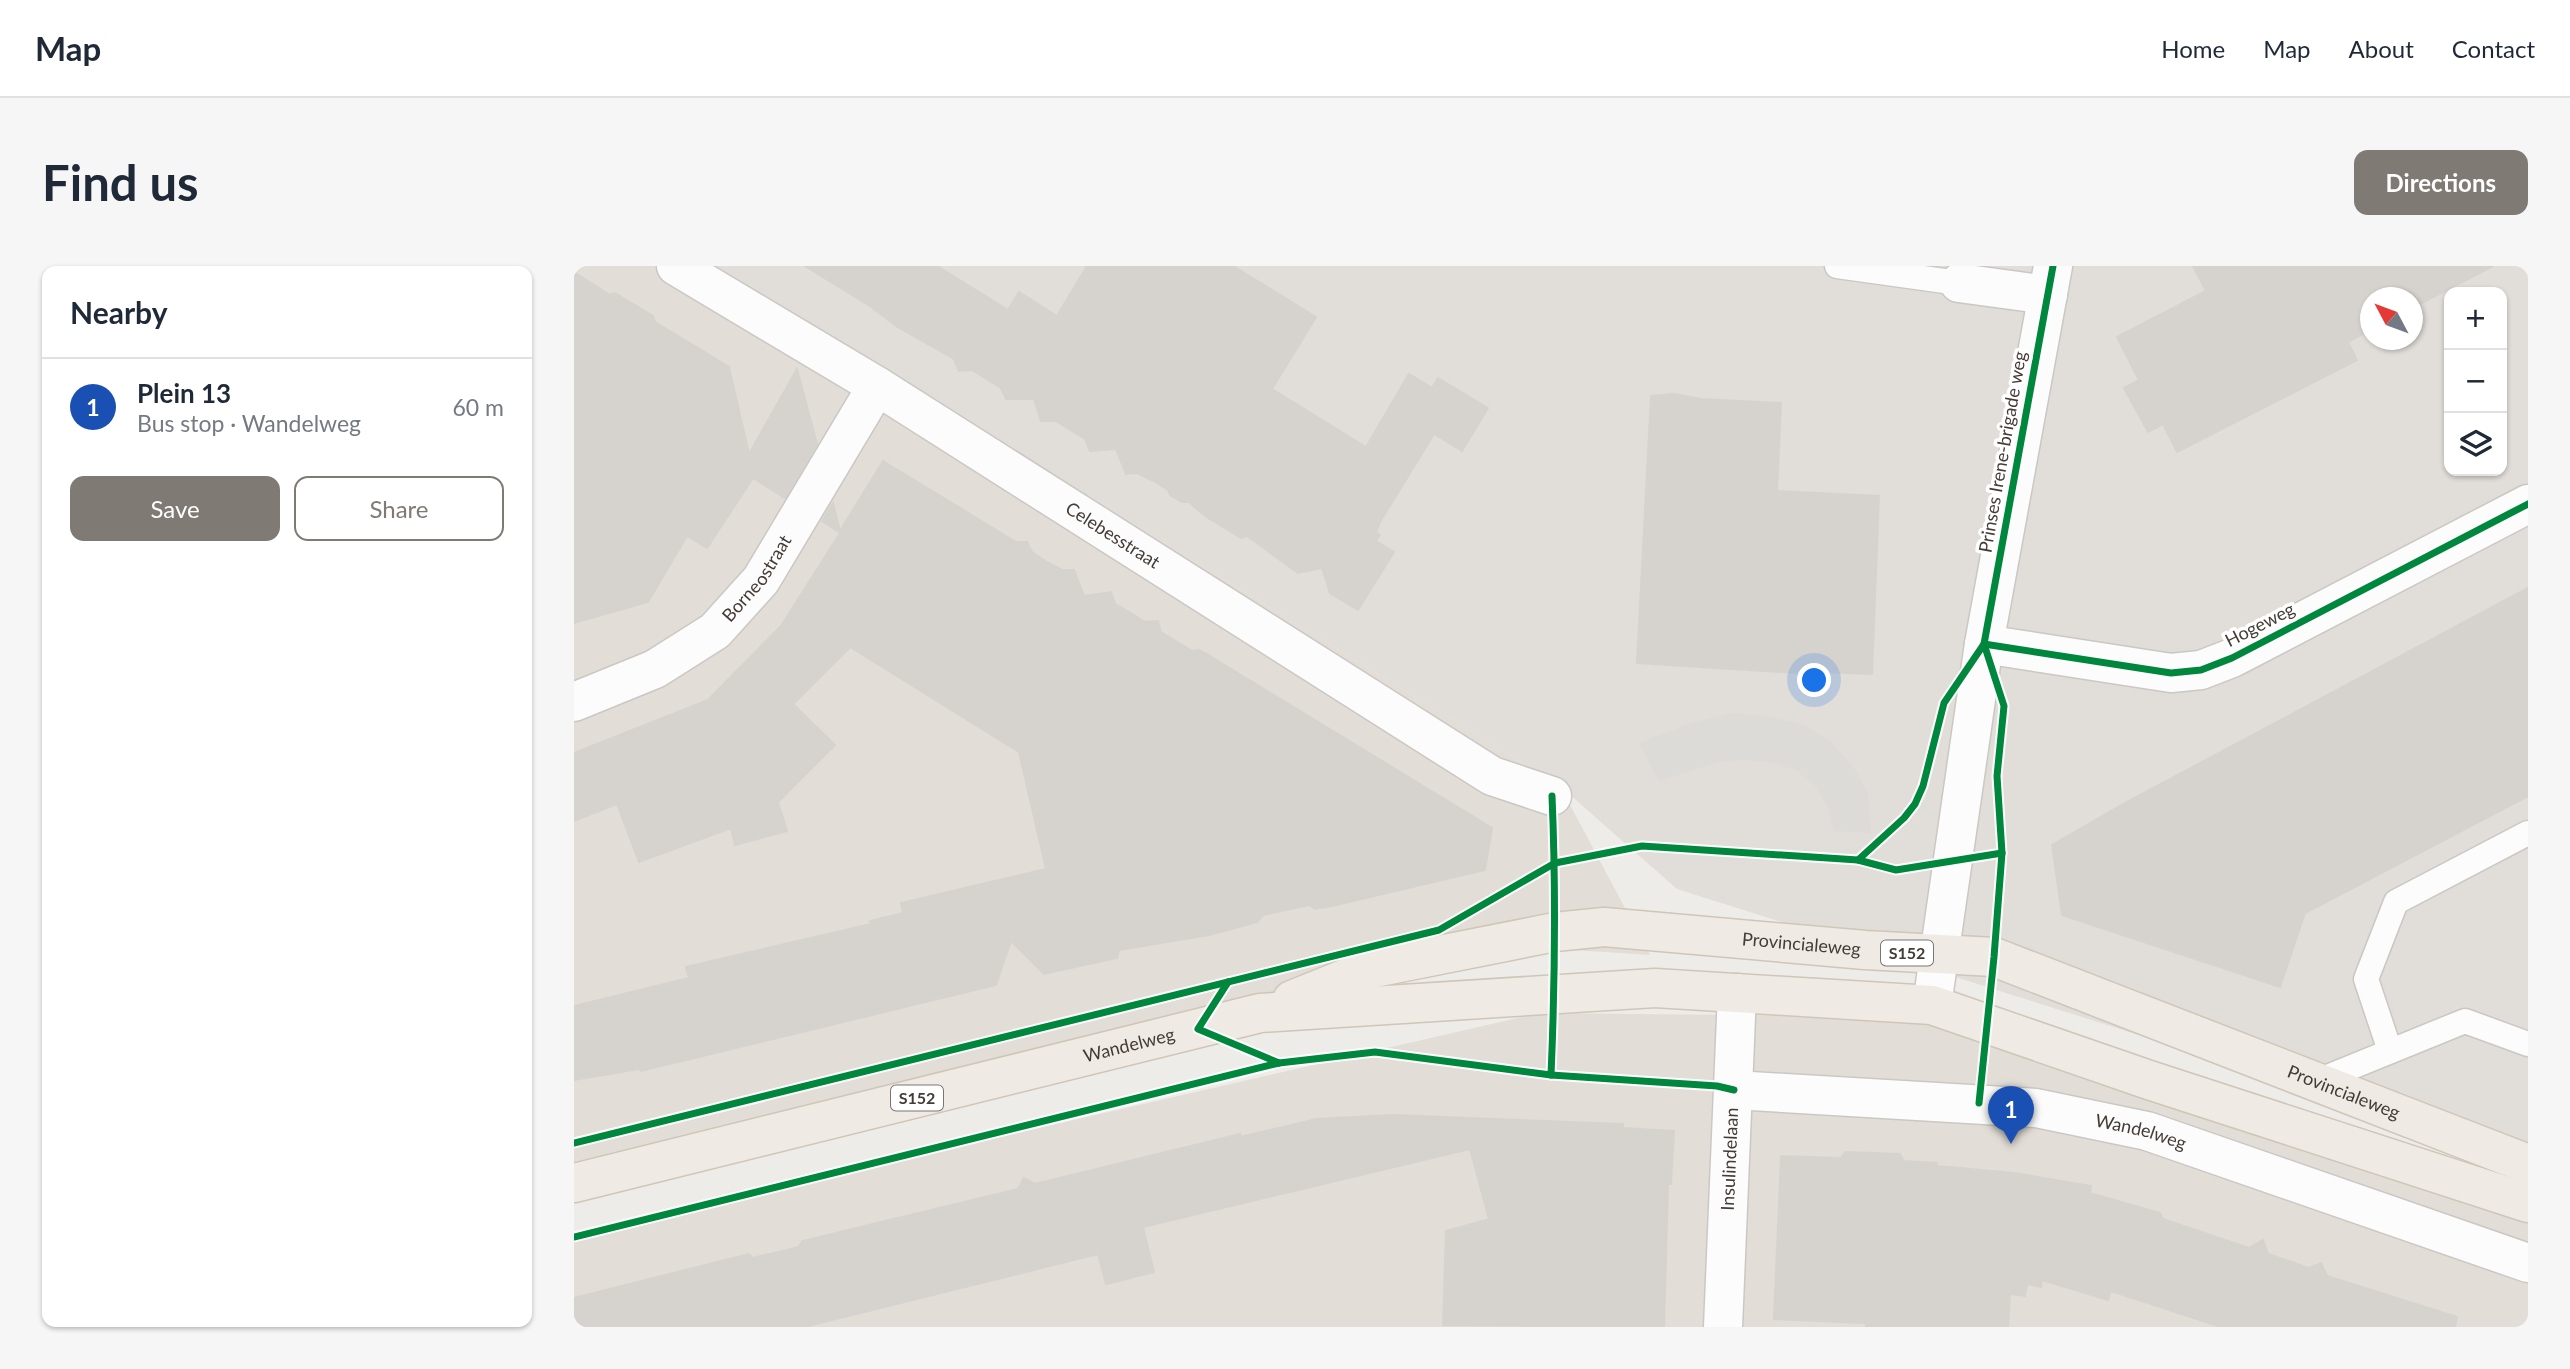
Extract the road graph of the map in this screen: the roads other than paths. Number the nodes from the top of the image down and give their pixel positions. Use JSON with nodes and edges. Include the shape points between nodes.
{"nodes":[{"id":1,"x":676,"y":266,"type":"edge"},
{"id":2,"x":1837,"y":266,"type":"edge"},
{"id":3,"x":1961,"y":274,"type":"edge"},
{"id":4,"x":2051,"y":280,"type":"edge"},
{"id":5,"x":877,"y":386,"type":"junction"},
{"id":6,"x":2528,"y":504,"type":"edge"},
{"id":7,"x":1984,"y":644,"type":"junction"},
{"id":8,"x":574,"y":702,"type":"edge"},
{"id":9,"x":1552,"y":796,"type":"dead end"},
{"id":10,"x":2528,"y":833,"type":"edge"},
{"id":11,"x":1938,"y":955,"type":"junction"},
{"id":12,"x":1737,"y":993,"type":"junction"},
{"id":13,"x":1932,"y":1005,"type":"junction"},
{"id":14,"x":1260,"y":1013,"type":"junction"},
{"id":15,"x":2528,"y":1044,"type":"edge"},
{"id":16,"x":2390,"y":1051,"type":"junction"},
{"id":17,"x":2315,"y":1082,"type":"junction"},
{"id":18,"x":1734,"y":1090,"type":"junction"},
{"id":19,"x":2528,"y":1164,"type":"edge"},
{"id":20,"x":574,"y":1183,"type":"edge"},
{"id":21,"x":2528,"y":1202,"type":"edge"},
{"id":22,"x":2528,"y":1263,"type":"edge"},
{"id":23,"x":1723,"y":1327,"type":"edge"}],
"edges":[{"from":1,"to":5,"type":"street","name":"Celebesstraat"},
{"from":2,"to":3,"type":"lane"},
{"from":3,"to":4,"type":"street"},
{"from":4,"to":7,"type":"street","name":"Prinses Irene-brigade weg"},
{"from":5,"to":8,"type":"street","name":"Borneostraat","via":[[761,580],[715,631],[655,669]]},
{"from":5,"to":9,"type":"street","name":"Celebesstraat","via":[[1492,776]]},
{"from":6,"to":7,"type":"street","name":"Hogeweg","via":[[2201,670],[2171,673]]},
{"from":7,"to":11,"type":"street","name":"Prinses Irene-brigade weg"},
{"from":10,"to":16,"type":"lane","via":[[2396,902],[2366,979]]},
{"from":11,"to":13,"type":"street","name":"Prinses Irene-brigade weg"},
{"from":11,"to":14,"type":"main road","name":"Provincialeweg","number":"S152","via":[[1604,927],[1555,932],[1369,969]]},
{"from":11,"to":17,"type":"main road","name":"Provincialeweg","number":"S152","via":[[1994,957]]},
{"from":12,"to":13,"type":"main road","number":"S152"},
{"from":12,"to":14,"type":"main road","name":"Wandelweg","number":"S152","via":[[1655,988]]},
{"from":12,"to":18,"type":"street","name":"Insulindelaan"},
{"from":13,"to":21,"type":"main road","number":"S152"},
{"from":14,"to":20,"type":"main road","name":"Wandelweg","number":"S152"},
{"from":15,"to":16,"type":"lane","via":[[2465,1021]]},
{"from":16,"to":17,"type":"lane"},
{"from":17,"to":19,"type":"main road","name":"Provincialeweg","number":"S152"},
{"from":18,"to":22,"type":"street","name":"Wandelweg","via":[[2036,1108],[2147,1131]]},
{"from":18,"to":23,"type":"street","name":"Insulindelaan"}]}
